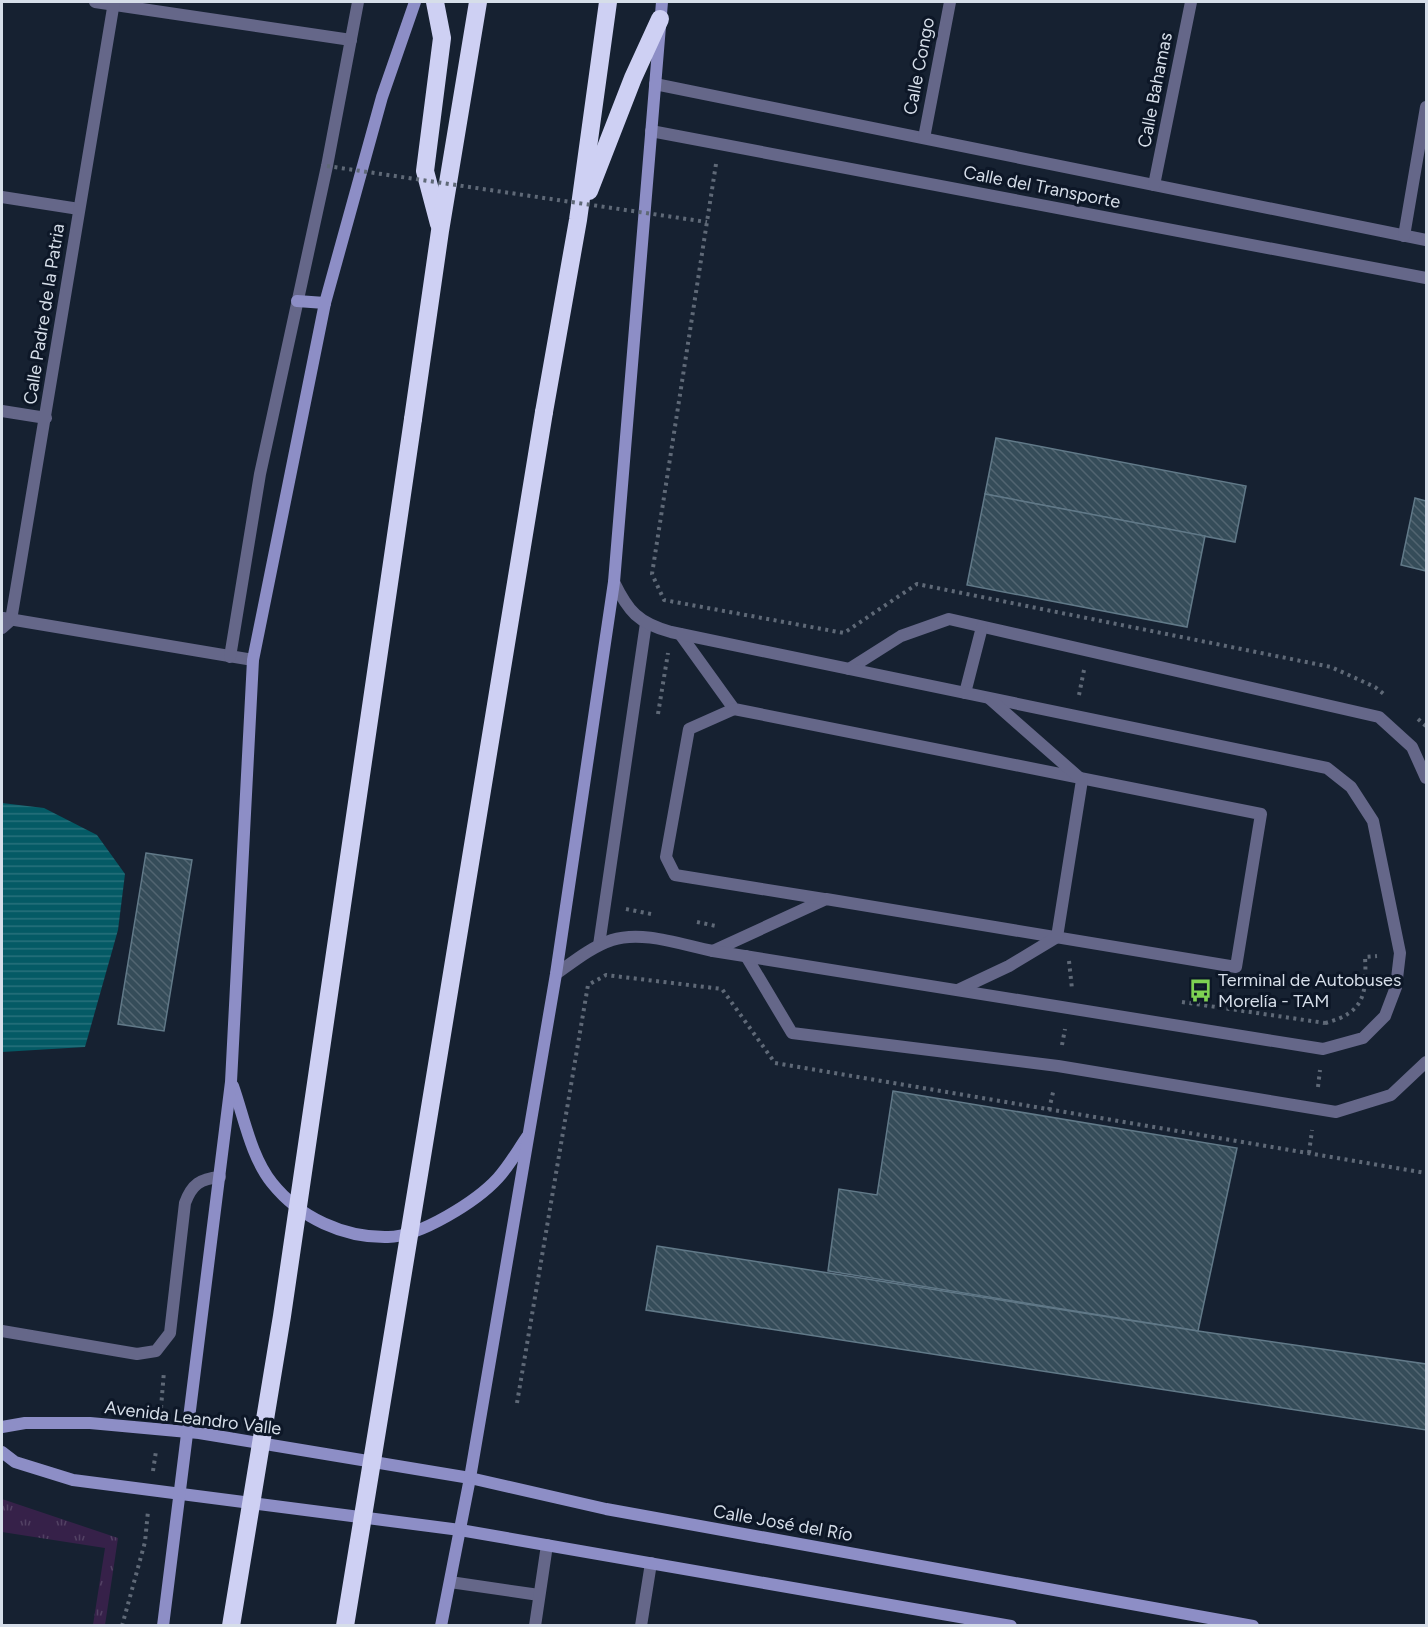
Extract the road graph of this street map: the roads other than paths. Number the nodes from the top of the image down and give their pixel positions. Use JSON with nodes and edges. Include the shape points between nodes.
{"nodes":[{"id":1,"x":95,"y":2,"type":"edge"},
{"id":2,"x":358,"y":2,"type":"edge"},
{"id":3,"x":415,"y":2,"type":"edge"},
{"id":4,"x":435,"y":2,"type":"edge"},
{"id":5,"x":478,"y":2,"type":"edge"},
{"id":6,"x":608,"y":2,"type":"edge"},
{"id":7,"x":950,"y":2,"type":"edge"},
{"id":8,"x":1191,"y":2,"type":"edge"},
{"id":9,"x":114,"y":3,"type":"edge"},
{"id":10,"x":661,"y":10,"type":"edge"},
{"id":11,"x":351,"y":40,"type":"junction"},
{"id":12,"x":655,"y":84,"type":"junction"},
{"id":13,"x":1426,"y":107,"type":"edge"},
{"id":14,"x":651,"y":130,"type":"junction"},
{"id":15,"x":924,"y":138,"type":"junction"},
{"id":16,"x":1154,"y":185,"type":"junction"},
{"id":17,"x":2,"y":197,"type":"edge"},
{"id":18,"x":79,"y":209,"type":"junction"},
{"id":19,"x":578,"y":220,"type":"junction"},
{"id":20,"x":440,"y":231,"type":"junction"},
{"id":21,"x":1404,"y":236,"type":"junction"},
{"id":22,"x":1426,"y":240,"type":"edge"},
{"id":23,"x":1426,"y":278,"type":"edge"},
{"id":24,"x":297,"y":301,"type":"junction"},
{"id":25,"x":325,"y":303,"type":"junction"},
{"id":26,"x":2,"y":411,"type":"edge"},
{"id":27,"x":46,"y":418,"type":"junction"},
{"id":28,"x":614,"y":582,"type":"junction"},
{"id":29,"x":5,"y":622,"type":"edge"},
{"id":30,"x":646,"y":623,"type":"junction"},
{"id":31,"x":982,"y":627,"type":"junction"},
{"id":32,"x":680,"y":634,"type":"junction"},
{"id":33,"x":230,"y":657,"type":"junction"},
{"id":34,"x":253,"y":660,"type":"junction"},
{"id":35,"x":849,"y":669,"type":"junction"},
{"id":36,"x":965,"y":693,"type":"junction"},
{"id":37,"x":990,"y":699,"type":"junction"},
{"id":38,"x":734,"y":709,"type":"junction"},
{"id":39,"x":1426,"y":778,"type":"edge"},
{"id":40,"x":1082,"y":780,"type":"junction"},
{"id":41,"x":826,"y":899,"type":"junction"},
{"id":42,"x":1057,"y":937,"type":"junction"},
{"id":43,"x":599,"y":945,"type":"junction"},
{"id":44,"x":713,"y":951,"type":"junction"},
{"id":45,"x":746,"y":956,"type":"junction"},
{"id":46,"x":556,"y":974,"type":"junction"},
{"id":47,"x":958,"y":990,"type":"junction"},
{"id":48,"x":1426,"y":1062,"type":"edge"},
{"id":49,"x":231,"y":1082,"type":"junction"},
{"id":50,"x":530,"y":1133,"type":"junction"},
{"id":51,"x":220,"y":1177,"type":"junction"},
{"id":52,"x":2,"y":1331,"type":"edge"},
{"id":53,"x":2,"y":1427,"type":"edge"},
{"id":54,"x":189,"y":1432,"type":"junction"},
{"id":55,"x":307,"y":1451,"type":"joint"},
{"id":56,"x":2,"y":1452,"type":"edge"},
{"id":57,"x":470,"y":1478,"type":"junction"},
{"id":58,"x":181,"y":1496,"type":"junction"},
{"id":59,"x":460,"y":1530,"type":"junction"},
{"id":60,"x":547,"y":1545,"type":"junction"},
{"id":61,"x":651,"y":1563,"type":"junction"},
{"id":62,"x":450,"y":1582,"type":"junction"},
{"id":63,"x":540,"y":1595,"type":"junction"},
{"id":64,"x":163,"y":1626,"type":"edge"},
{"id":65,"x":231,"y":1626,"type":"edge"},
{"id":66,"x":345,"y":1626,"type":"edge"},
{"id":67,"x":441,"y":1626,"type":"edge"},
{"id":68,"x":535,"y":1626,"type":"edge"},
{"id":69,"x":641,"y":1626,"type":"edge"},
{"id":70,"x":1011,"y":1626,"type":"edge"},
{"id":71,"x":1253,"y":1626,"type":"edge"}],
"edges":[{"from":1,"to":9,"type":"street"},
{"from":2,"to":11,"type":"street"},
{"from":3,"to":25,"type":"main road","via":[[382,96]]},
{"from":4,"to":20,"type":"highway","via":[[442,38],[425,171]]},
{"from":5,"to":20,"type":"highway"},
{"from":6,"to":19,"type":"highway"},
{"from":7,"to":15,"type":"street","name":"Calle Congo"},
{"from":8,"to":16,"type":"street","name":"Calle Bahamas"},
{"from":9,"to":11,"type":"street"},
{"from":9,"to":18,"type":"street","name":"Calle Padre de la Patria"},
{"from":10,"to":12,"type":"main road"},
{"from":10,"to":19,"type":"highway"},
{"from":11,"to":24,"type":"street"},
{"from":12,"to":14,"type":"main road"},
{"from":12,"to":15,"type":"street","name":"Calle del Transporte"},
{"from":13,"to":21,"type":"street"},
{"from":14,"to":23,"type":"street","name":"Calle del Transporte"},
{"from":14,"to":28,"type":"main road"},
{"from":15,"to":16,"type":"street","name":"Calle del Transporte"},
{"from":16,"to":21,"type":"street","name":"Calle del Transporte"},
{"from":17,"to":18,"type":"street"},
{"from":18,"to":27,"type":"street","name":"Calle Padre de la Patria"},
{"from":19,"to":66,"type":"highway","bridge":true},
{"from":20,"to":65,"type":"highway","bridge":true,"via":[[284,1304]]},
{"from":21,"to":22,"type":"street","name":"Calle del Transporte"},
{"from":24,"to":25,"type":"main road"},
{"from":24,"to":33,"type":"street","via":[[260,474]]},
{"from":25,"to":34,"type":"main road"},
{"from":26,"to":27,"type":"street"},
{"from":27,"to":29,"type":"street","name":"Calle Padre de la Patria"},
{"from":28,"to":30,"type":"street","via":[[627,608]]},
{"from":28,"to":46,"type":"main road"},
{"from":29,"to":33,"type":"street"},
{"from":30,"to":32,"type":"street"},
{"from":30,"to":43,"type":"street"},
{"from":31,"to":35,"type":"street","via":[[949,619],[923,626]]},
{"from":31,"to":36,"type":"street"},
{"from":31,"to":39,"type":"street","via":[[1379,717],[1412,747]]},
{"from":32,"to":35,"type":"street"},
{"from":32,"to":38,"type":"street"},
{"from":33,"to":34,"type":"street"},
{"from":34,"to":49,"type":"main road"},
{"from":35,"to":36,"type":"street"},
{"from":36,"to":37,"type":"street"},
{"from":37,"to":40,"type":"street"},
{"from":37,"to":47,"type":"street","via":[[1327,768],[1351,787],[1373,821],[1400,952],[1396,987],[1385,1016],[1363,1038],[1323,1049]]},
{"from":38,"to":40,"type":"street"},
{"from":38,"to":41,"type":"street","via":[[689,729],[666,857],[675,875]]},
{"from":40,"to":42,"type":"street"},
{"from":40,"to":42,"type":"street","via":[[1262,814],[1236,967]]},
{"from":41,"to":42,"type":"street"},
{"from":41,"to":44,"type":"street"},
{"from":42,"to":47,"type":"street"},
{"from":43,"to":44,"type":"street","via":[[637,936]]},
{"from":43,"to":46,"type":"street"},
{"from":44,"to":45,"type":"street"},
{"from":45,"to":47,"type":"street"},
{"from":45,"to":48,"type":"street","via":[[792,1033],[1058,1066],[1336,1113],[1391,1095]]},
{"from":46,"to":50,"type":"main road"},
{"from":49,"to":50,"type":"main road","via":[[254,1148],[271,1182],[291,1203],[347,1233],[390,1238],[439,1222],[498,1178]]},
{"from":49,"to":51,"type":"main road"},
{"from":50,"to":57,"type":"main road"},
{"from":51,"to":52,"type":"street","via":[[204,1179],[190,1188],[170,1333],[156,1351],[136,1354]]},
{"from":51,"to":54,"type":"main road"},
{"from":53,"to":54,"type":"main road","name":"Avenida Leandro Valle","via":[[25,1422],[90,1423]]},
{"from":54,"to":55,"type":"main road","name":"Avenida Leandro Valle"},
{"from":54,"to":58,"type":"main road"},
{"from":55,"to":57,"type":"main road","name":"Calle José del Río"},
{"from":56,"to":58,"type":"main road","via":[[15,1462],[73,1480]]},
{"from":57,"to":59,"type":"main road"},
{"from":57,"to":71,"type":"main road","name":"Calle José del Río","via":[[606,1509]]},
{"from":58,"to":59,"type":"main road"},
{"from":58,"to":64,"type":"main road"},
{"from":59,"to":60,"type":"main road"},
{"from":59,"to":62,"type":"main road"},
{"from":60,"to":61,"type":"main road"},
{"from":60,"to":63,"type":"street"},
{"from":61,"to":69,"type":"street"},
{"from":61,"to":70,"type":"main road"},
{"from":62,"to":63,"type":"street"},
{"from":62,"to":67,"type":"main road"},
{"from":63,"to":68,"type":"street"}]}
